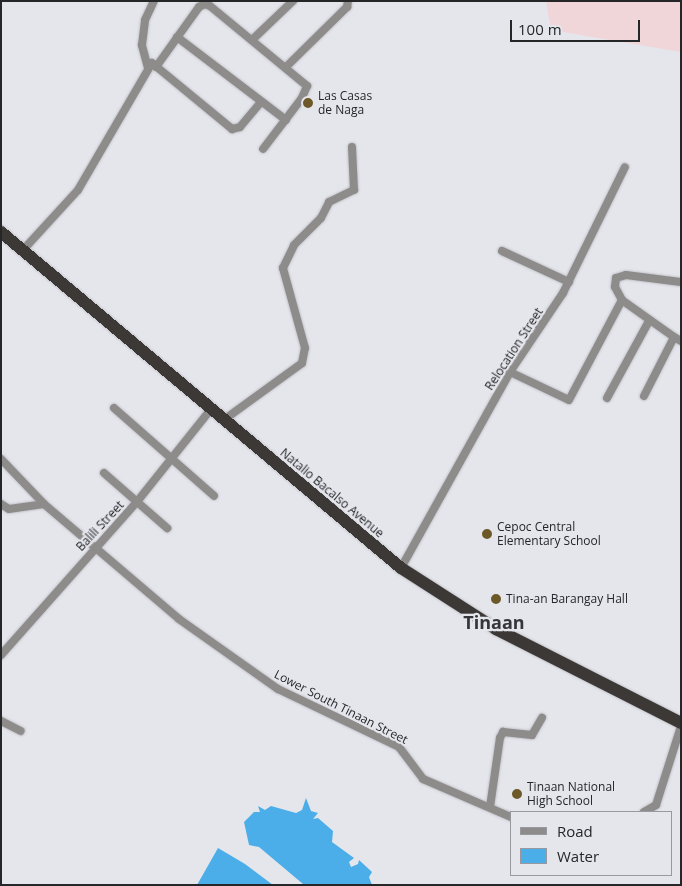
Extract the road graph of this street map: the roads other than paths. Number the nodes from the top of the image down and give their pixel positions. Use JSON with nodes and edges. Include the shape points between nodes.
{"nodes":[{"id":1,"x":154,"y":1,"type":"edge"},
{"id":2,"x":293,"y":1,"type":"edge"},
{"id":3,"x":348,"y":1,"type":"edge"},
{"id":4,"x":177,"y":37,"type":"junction"},
{"id":5,"x":252,"y":40,"type":"junction"},
{"id":6,"x":152,"y":66,"type":"junction"},
{"id":7,"x":286,"y":67,"type":"junction"},
{"id":8,"x":261,"y":102,"type":"junction"},
{"id":9,"x":286,"y":120,"type":"junction"},
{"id":10,"x":352,"y":147,"type":"dead end"},
{"id":11,"x":263,"y":150,"type":"dead end"},
{"id":12,"x":626,"y":167,"type":"dead end"},
{"id":13,"x":1,"y":232,"type":"edge"},
{"id":14,"x":23,"y":250,"type":"junction"},
{"id":15,"x":502,"y":251,"type":"dead end"},
{"id":16,"x":569,"y":282,"type":"junction"},
{"id":17,"x":681,"y":282,"type":"edge"},
{"id":18,"x":622,"y":300,"type":"junction"},
{"id":19,"x":648,"y":321,"type":"junction"},
{"id":20,"x":677,"y":339,"type":"edge"},
{"id":21,"x":510,"y":372,"type":"junction"},
{"id":22,"x":644,"y":396,"type":"dead end"},
{"id":23,"x":607,"y":398,"type":"dead end"},
{"id":24,"x":114,"y":408,"type":"dead end"},
{"id":25,"x":211,"y":409,"type":"junction"},
{"id":26,"x":225,"y":419,"type":"junction"},
{"id":27,"x":1,"y":459,"type":"edge"},
{"id":28,"x":171,"y":459,"type":"junction"},
{"id":29,"x":104,"y":473,"type":"dead end"},
{"id":30,"x":214,"y":496,"type":"dead end"},
{"id":31,"x":136,"y":503,"type":"junction"},
{"id":32,"x":1,"y":504,"type":"edge"},
{"id":33,"x":44,"y":504,"type":"junction"},
{"id":34,"x":166,"y":528,"type":"dead end"},
{"id":35,"x":95,"y":546,"type":"junction"},
{"id":36,"x":401,"y":568,"type":"junction"},
{"id":37,"x":1,"y":655,"type":"edge"},
{"id":38,"x":542,"y":718,"type":"dead end"},
{"id":39,"x":1,"y":721,"type":"edge"},
{"id":40,"x":681,"y":725,"type":"edge"},
{"id":41,"x":21,"y":731,"type":"dead end"},
{"id":42,"x":490,"y":808,"type":"junction"},
{"id":43,"x":646,"y":811,"type":"edge"},
{"id":44,"x":510,"y":817,"type":"edge"}],
"edges":[{"from":1,"to":6,"type":"street","via":[[145,20],[142,45]]},
{"from":2,"to":5,"type":"street"},
{"from":3,"to":7,"type":"street","via":[[347,8]]},
{"from":4,"to":5,"type":"street","via":[[199,7],[205,4]]},
{"from":4,"to":6,"type":"street"},
{"from":4,"to":8,"type":"street"},
{"from":5,"to":7,"type":"street"},
{"from":6,"to":8,"type":"street","via":[[232,129],[240,127]]},
{"from":6,"to":14,"type":"street","via":[[78,190]]},
{"from":7,"to":9,"type":"street","via":[[307,86]]},
{"from":8,"to":9,"type":"street"},
{"from":9,"to":11,"type":"street"},
{"from":10,"to":26,"type":"street","via":[[354,190],[329,202],[320,218],[294,245],[283,268],[305,348],[302,363]]},
{"from":12,"to":16,"type":"street","name":"Relocation Street"},
{"from":13,"to":14,"type":"highway","name":"Natalio Bacalso Avenue"},
{"from":14,"to":25,"type":"highway","name":"Natalio Bacalso Avenue"},
{"from":15,"to":16,"type":"street"},
{"from":16,"to":21,"type":"street","name":"Relocation Street"},
{"from":17,"to":18,"type":"street","via":[[626,275],[616,278],[615,287]]},
{"from":18,"to":19,"type":"street"},
{"from":18,"to":21,"type":"street","via":[[568,400]]},
{"from":19,"to":20,"type":"street"},
{"from":19,"to":23,"type":"street"},
{"from":20,"to":22,"type":"street"},
{"from":21,"to":36,"type":"street","name":"Relocation Street"},
{"from":24,"to":28,"type":"street"},
{"from":25,"to":26,"type":"highway","name":"Natalio Bacalso Avenue"},
{"from":25,"to":28,"type":"street","name":"Balili Street"},
{"from":26,"to":36,"type":"highway","name":"Natalio Bacalso Avenue"},
{"from":27,"to":33,"type":"street","name":"Lower South Tinaan Street"},
{"from":28,"to":30,"type":"street"},
{"from":28,"to":31,"type":"street","name":"Balili Street"},
{"from":29,"to":31,"type":"street"},
{"from":31,"to":34,"type":"street"},
{"from":31,"to":35,"type":"street","name":"Balili Street"},
{"from":32,"to":33,"type":"street","via":[[9,509]]},
{"from":33,"to":35,"type":"street","name":"Lower South Tinaan Street"},
{"from":35,"to":37,"type":"street","name":"Balili Street"},
{"from":35,"to":42,"type":"street","name":"Lower South Tinaan Street","via":[[179,619],[278,689],[399,747],[423,779]]},
{"from":36,"to":40,"type":"highway","name":"Natalio Bacalso Avenue","via":[[496,629]]},
{"from":38,"to":42,"type":"street","via":[[532,734],[503,732]]},
{"from":39,"to":41,"type":"street"},
{"from":40,"to":43,"type":"street","via":[[656,805]]},
{"from":42,"to":44,"type":"street","name":"Lower South Tinaan Street"}]}
